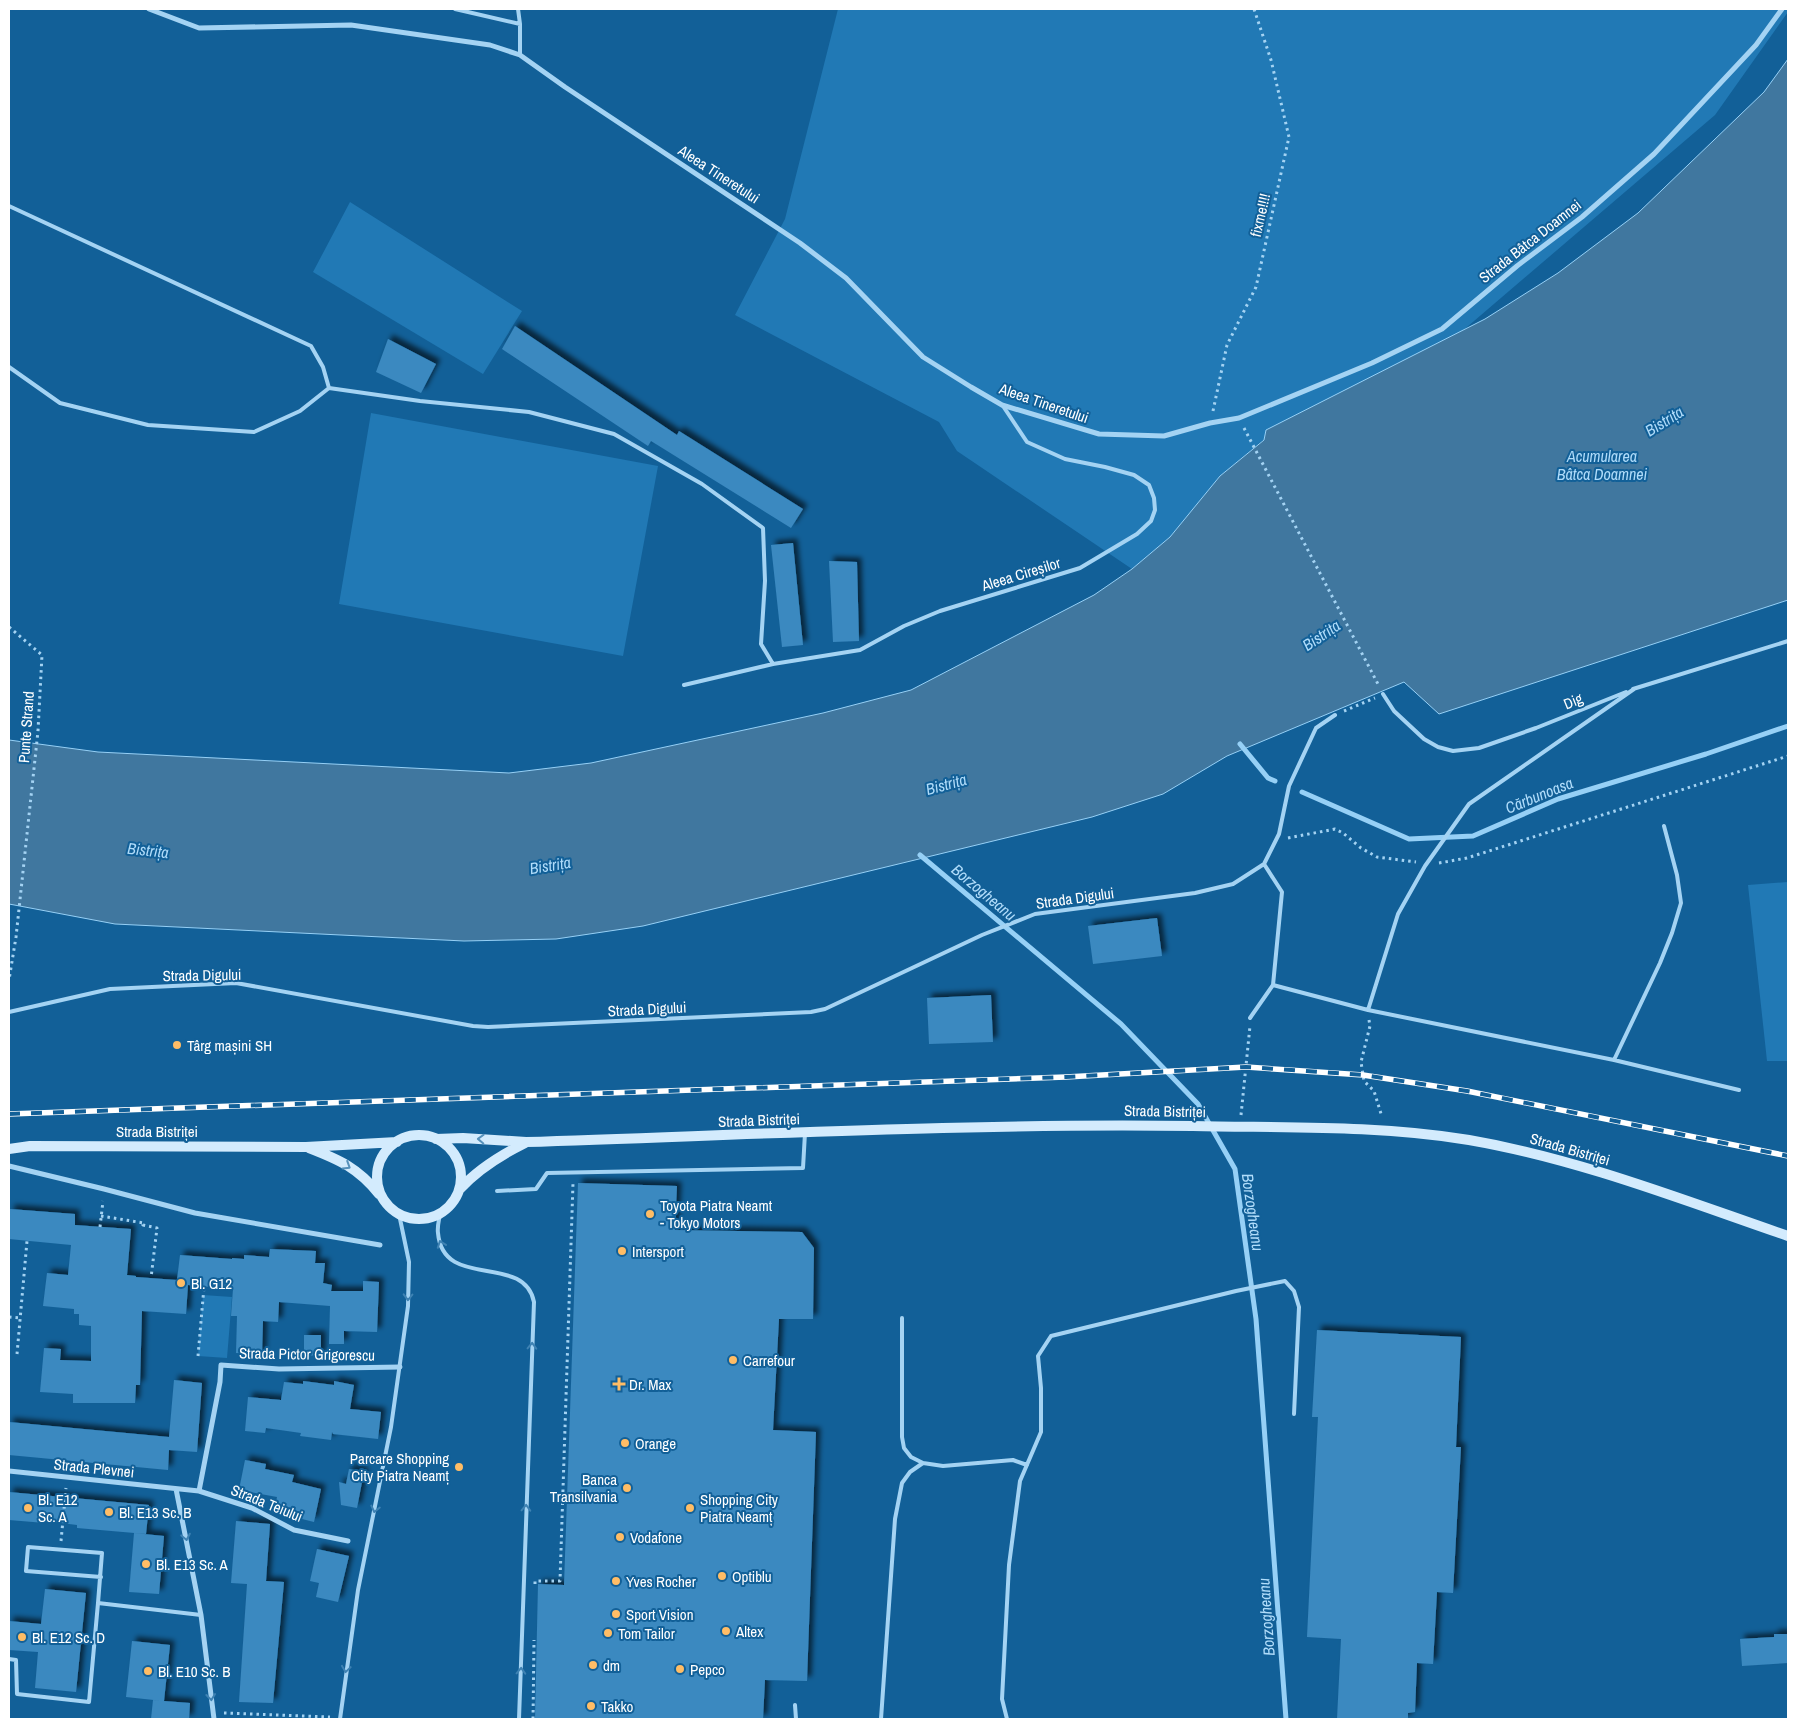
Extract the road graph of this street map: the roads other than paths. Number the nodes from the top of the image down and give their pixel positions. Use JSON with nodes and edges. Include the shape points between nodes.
{"nodes":[{"id":1,"x":149,"y":9,"type":"edge"},
{"id":2,"x":455,"y":9,"type":"edge"},
{"id":3,"x":518,"y":9,"type":"edge"},
{"id":4,"x":1782,"y":9,"type":"edge"},
{"id":5,"x":520,"y":24,"type":"junction"},
{"id":6,"x":520,"y":55,"type":"junction"},
{"id":7,"x":9,"y":206,"type":"edge"},
{"id":8,"x":9,"y":367,"type":"edge"},
{"id":9,"x":329,"y":388,"type":"junction"},
{"id":10,"x":1002,"y":405,"type":"junction"},
{"id":11,"x":1239,"y":418,"type":"joint"},
{"id":12,"x":1788,"y":641,"type":"edge"},
{"id":13,"x":773,"y":664,"type":"junction"},
{"id":14,"x":684,"y":685,"type":"dead end"},
{"id":15,"x":1634,"y":689,"type":"junction"},
{"id":16,"x":1384,"y":694,"type":"road end"},
{"id":17,"x":1335,"y":715,"type":"road end"},
{"id":18,"x":1664,"y":826,"type":"dead end"},
{"id":19,"x":1264,"y":864,"type":"junction"},
{"id":20,"x":1273,"y":985,"type":"junction"},
{"id":21,"x":1368,"y":1010,"type":"junction"},
{"id":22,"x":9,"y":1012,"type":"edge"},
{"id":23,"x":1250,"y":1018,"type":"road end"},
{"id":24,"x":1614,"y":1060,"type":"junction"},
{"id":25,"x":1739,"y":1090,"type":"dead end"},
{"id":26,"x":805,"y":1133,"type":"junction"},
{"id":27,"x":436,"y":1139,"type":"junction"},
{"id":28,"x":397,"y":1142,"type":"junction"},
{"id":29,"x":526,"y":1142,"type":"junction"},
{"id":30,"x":306,"y":1147,"type":"junction"},
{"id":31,"x":9,"y":1149,"type":"edge"},
{"id":32,"x":9,"y":1166,"type":"edge"},
{"id":33,"x":459,"y":1190,"type":"junction"},
{"id":34,"x":497,"y":1191,"type":"dead end"},
{"id":35,"x":382,"y":1196,"type":"junction"},
{"id":36,"x":399,"y":1214,"type":"junction"},
{"id":37,"x":440,"y":1214,"type":"junction"},
{"id":38,"x":1788,"y":1236,"type":"edge"},
{"id":39,"x":380,"y":1245,"type":"dead end"},
{"id":40,"x":902,"y":1318,"type":"dead end"},
{"id":41,"x":400,"y":1367,"type":"junction"},
{"id":42,"x":1294,"y":1414,"type":"dead end"},
{"id":43,"x":923,"y":1463,"type":"junction"},
{"id":44,"x":1027,"y":1465,"type":"junction"},
{"id":45,"x":9,"y":1471,"type":"edge"},
{"id":46,"x":176,"y":1489,"type":"junction"},
{"id":47,"x":199,"y":1491,"type":"junction"},
{"id":48,"x":348,"y":1541,"type":"dead end"},
{"id":49,"x":100,"y":1578,"type":"junction"},
{"id":50,"x":98,"y":1603,"type":"junction"},
{"id":51,"x":201,"y":1615,"type":"junction"},
{"id":52,"x":9,"y":1659,"type":"edge"},
{"id":53,"x":795,"y":1705,"type":"dead end"},
{"id":54,"x":214,"y":1719,"type":"edge"},
{"id":55,"x":340,"y":1719,"type":"edge"},
{"id":56,"x":519,"y":1719,"type":"edge"},
{"id":57,"x":796,"y":1719,"type":"edge"},
{"id":58,"x":881,"y":1719,"type":"edge"},
{"id":59,"x":1007,"y":1719,"type":"edge"}],
"edges":[{"from":1,"to":6,"type":"street","name":"Aleea Tineretului","via":[[199,28],[351,25],[490,45]]},
{"from":2,"to":5,"type":"lane"},
{"from":3,"to":5,"type":"lane"},
{"from":4,"to":11,"type":"street","name":"Strada Bâtca Doamnei","via":[[1756,46],[1654,154],[1582,217],[1442,329]]},
{"from":5,"to":6,"type":"lane"},
{"from":6,"to":10,"type":"street","name":"Aleea Tineretului","via":[[800,243],[846,278],[922,357]]},
{"from":7,"to":9,"type":"lane","via":[[311,346],[323,367]]},
{"from":8,"to":9,"type":"lane","via":[[60,403],[148,425],[254,432],[300,411]]},
{"from":9,"to":13,"type":"lane","via":[[539,414],[614,434],[702,484],[763,528],[762,644]]},
{"from":10,"to":11,"type":"street","name":"Aleea Tineretului","via":[[1099,434],[1164,436]]},
{"from":10,"to":13,"type":"lane","name":"Aleea Cireșilor","via":[[1027,442],[1065,459],[1134,476],[1149,485],[1155,510],[1151,521],[1137,534],[1080,568],[940,611],[860,650]]},
{"from":12,"to":15,"type":"lane","name":"Dig"},
{"from":13,"to":14,"type":"lane","name":"Aleea Cireșilor"},
{"from":15,"to":16,"type":"lane","name":"Dig","via":[[1479,748],[1453,751],[1424,739],[1394,711]]},
{"from":15,"to":21,"type":"lane","via":[[1469,804],[1425,866],[1398,914]]},
{"from":17,"to":19,"type":"lane","via":[[1316,728],[1308,744],[1289,786],[1277,838]]},
{"from":18,"to":24,"type":"lane","via":[[1681,903],[1660,963]]},
{"from":19,"to":20,"type":"lane","via":[[1282,892]]},
{"from":19,"to":22,"type":"lane","name":"Strada Digului","via":[[1233,884],[1195,893],[1035,914],[982,935],[825,1009],[811,1012],[488,1027],[236,983],[110,989]]},
{"from":20,"to":21,"type":"lane"},
{"from":20,"to":23,"type":"lane"},
{"from":21,"to":24,"type":"lane"},
{"from":24,"to":25,"type":"lane"},
{"from":26,"to":29,"type":"main road","name":"Strada Bistriței"},
{"from":26,"to":34,"type":"lane","via":[[803,1168],[547,1173],[536,1189]]},
{"from":26,"to":38,"type":"main road","name":"Strada Bistriței","via":[[1021,1126],[1171,1126],[1387,1132],[1465,1140],[1518,1149],[1595,1171]]},
{"from":27,"to":28,"type":"main road","via":[[409,1137]]},
{"from":29,"to":27,"type":"main road","name":"Strada Bistriței","one_way":true},
{"from":27,"to":33,"type":"main road","via":[[454,1155],[460,1166]]},
{"from":28,"to":30,"type":"main road","name":"Strada Bistriței"},
{"from":28,"to":35,"type":"main road","via":[[379,1166],[378,1184]]},
{"from":29,"to":33,"type":"main road","name":"Strada Bistriței","via":[[471,1176]]},
{"from":30,"to":31,"type":"main road","name":"Strada Bistriței","via":[[30,1146]]},
{"from":30,"to":35,"type":"main road","name":"Strada Bistriței","one_way":true,"via":[[352,1168]]},
{"from":32,"to":39,"type":"street","via":[[196,1213]]},
{"from":33,"to":37,"type":"main road","via":[[448,1208]]},
{"from":35,"to":36,"type":"main road"},
{"from":36,"to":37,"type":"main road","via":[[412,1219],[427,1219]]},
{"from":36,"to":41,"type":"lane","one_way":true,"via":[[409,1262],[408,1306]]},
{"from":56,"to":37,"type":"lane","one_way":true,"via":[[534,1302],[532,1292],[513,1276],[470,1268],[449,1260],[441,1247],[438,1232]]},
{"from":40,"to":43,"type":"lane","via":[[902,1437],[904,1448],[911,1457]]},
{"from":41,"to":47,"type":"street","name":"Strada Pictor Grigorescu","via":[[279,1369],[221,1365]]},
{"from":41,"to":55,"type":"lane","one_way":true,"via":[[358,1590]]},
{"from":42,"to":44,"type":"lane","via":[[1299,1307],[1294,1291],[1285,1281],[1051,1336],[1038,1356],[1041,1432]]},
{"from":43,"to":44,"type":"lane","via":[[942,1466],[1013,1460]]},
{"from":43,"to":58,"type":"lane","via":[[902,1483],[894,1519]]},
{"from":44,"to":59,"type":"lane","via":[[1020,1481],[1009,1565],[1002,1699]]},
{"from":45,"to":46,"type":"street","name":"Strada Plevnei"},
{"from":46,"to":47,"type":"street","name":"Strada Teiului"},
{"from":46,"to":51,"type":"street","one_way":true},
{"from":47,"to":48,"type":"street","name":"Strada Teiului","via":[[252,1508],[294,1530]]},
{"from":49,"to":49,"type":"lane","via":[[102,1553],[28,1547],[26,1571]]},
{"from":49,"to":50,"type":"lane"},
{"from":50,"to":51,"type":"lane"},
{"from":50,"to":52,"type":"lane","via":[[89,1702],[17,1694],[16,1660]]},
{"from":51,"to":54,"type":"street","one_way":true},
{"from":53,"to":57,"type":"lane"}]}
